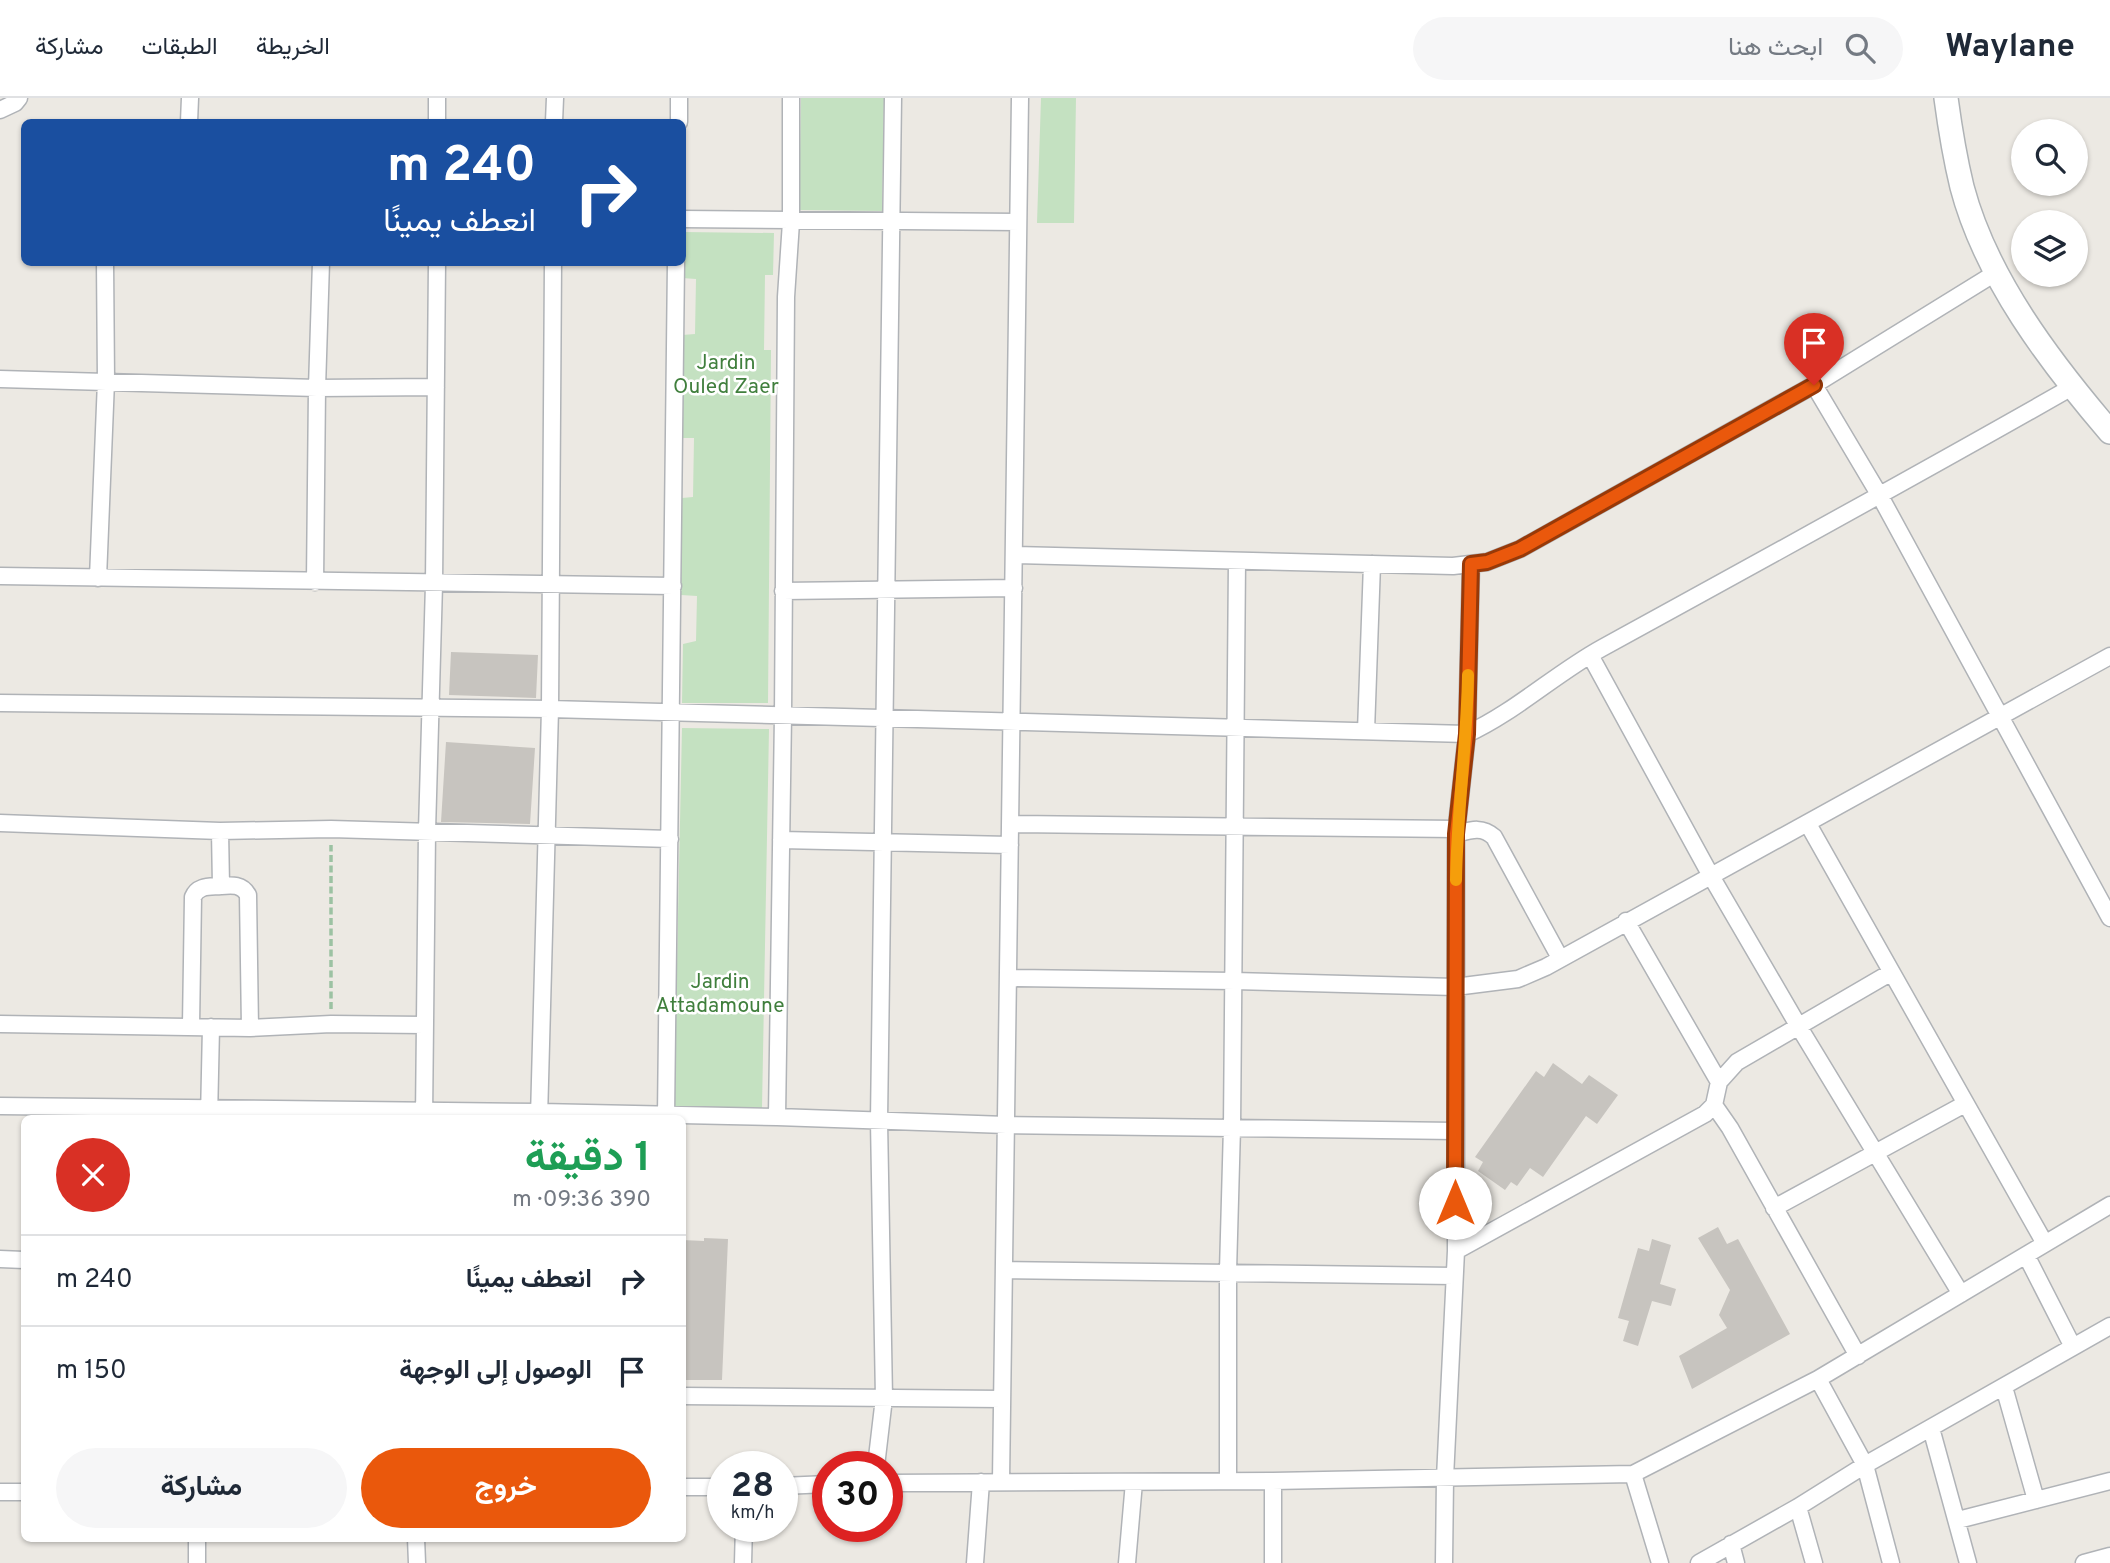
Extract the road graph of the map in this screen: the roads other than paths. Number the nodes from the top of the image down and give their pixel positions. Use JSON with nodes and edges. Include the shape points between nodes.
{"nodes":[{"id":1,"x":19,"y":98,"type":"edge"},
{"id":2,"x":190,"y":98,"type":"edge"},
{"id":3,"x":437,"y":98,"type":"edge"},
{"id":4,"x":555,"y":98,"type":"edge"},
{"id":5,"x":679,"y":98,"type":"edge"},
{"id":6,"x":791,"y":98,"type":"edge"},
{"id":7,"x":893,"y":98,"type":"edge"},
{"id":8,"x":1020,"y":98,"type":"edge"},
{"id":9,"x":1946,"y":98,"type":"edge"},
{"id":10,"x":0,"y":110,"type":"edge"},
{"id":11,"x":188,"y":119,"type":"edge"},
{"id":12,"x":437,"y":119,"type":"edge"},
{"id":13,"x":554,"y":119,"type":"edge"},
{"id":14,"x":679,"y":119,"type":"edge"},
{"id":15,"x":686,"y":219,"type":"edge"},
{"id":16,"x":791,"y":222,"type":"junction"},
{"id":17,"x":892,"y":222,"type":"junction"},
{"id":18,"x":1018,"y":222,"type":"junction"},
{"id":19,"x":105,"y":266,"type":"edge"},
{"id":20,"x":321,"y":266,"type":"edge"},
{"id":21,"x":437,"y":266,"type":"edge"},
{"id":22,"x":553,"y":266,"type":"edge"},
{"id":23,"x":676,"y":266,"type":"edge"},
{"id":24,"x":1997,"y":272,"type":"junction"},
{"id":25,"x":0,"y":379,"type":"edge"},
{"id":26,"x":106,"y":381,"type":"junction"},
{"id":27,"x":1814,"y":385,"type":"junction"},
{"id":28,"x":436,"y":387,"type":"junction"},
{"id":29,"x":2072,"y":387,"type":"junction"},
{"id":30,"x":317,"y":388,"type":"junction"},
{"id":31,"x":2110,"y":432,"type":"edge"},
{"id":32,"x":1880,"y":496,"type":"junction"},
{"id":33,"x":1014,"y":555,"type":"junction"},
{"id":34,"x":1237,"y":561,"type":"junction"},
{"id":35,"x":1371,"y":564,"type":"junction"},
{"id":36,"x":1471,"y":564,"type":"junction"},
{"id":37,"x":0,"y":576,"type":"edge"},
{"id":38,"x":99,"y":578,"type":"junction"},
{"id":39,"x":315,"y":582,"type":"junction"},
{"id":40,"x":434,"y":584,"type":"junction"},
{"id":41,"x":551,"y":585,"type":"junction"},
{"id":42,"x":673,"y":586,"type":"junction"},
{"id":43,"x":1014,"y":588,"type":"junction"},
{"id":44,"x":887,"y":590,"type":"junction"},
{"id":45,"x":783,"y":591,"type":"junction"},
{"id":46,"x":1590,"y":655,"type":"junction"},
{"id":47,"x":2110,"y":656,"type":"edge"},
{"id":48,"x":0,"y":703,"type":"edge"},
{"id":49,"x":432,"y":708,"type":"junction"},
{"id":50,"x":550,"y":709,"type":"junction"},
{"id":51,"x":672,"y":713,"type":"junction"},
{"id":52,"x":783,"y":715,"type":"junction"},
{"id":53,"x":885,"y":717,"type":"junction"},
{"id":54,"x":1999,"y":717,"type":"junction"},
{"id":55,"x":1012,"y":720,"type":"junction"},
{"id":56,"x":1235,"y":726,"type":"junction"},
{"id":57,"x":1366,"y":731,"type":"junction"},
{"id":58,"x":1467,"y":734,"type":"junction"},
{"id":59,"x":0,"y":823,"type":"edge"},
{"id":60,"x":1010,"y":824,"type":"junction"},
{"id":61,"x":1808,"y":824,"type":"junction"},
{"id":62,"x":1234,"y":826,"type":"junction"},
{"id":63,"x":220,"y":831,"type":"junction"},
{"id":64,"x":428,"y":831,"type":"junction"},
{"id":65,"x":1457,"y":832,"type":"junction"},
{"id":66,"x":547,"y":834,"type":"junction"},
{"id":67,"x":670,"y":838,"type":"junction"},
{"id":68,"x":781,"y":840,"type":"junction"},
{"id":69,"x":883,"y":842,"type":"junction"},
{"id":70,"x":1010,"y":845,"type":"junction"},
{"id":71,"x":1711,"y":876,"type":"junction"},
{"id":72,"x":221,"y":886,"type":"junction"},
{"id":73,"x":2110,"y":918,"type":"edge"},
{"id":74,"x":1626,"y":921,"type":"junction"},
{"id":75,"x":1560,"y":958,"type":"junction"},
{"id":76,"x":1890,"y":973,"type":"junction"},
{"id":77,"x":1008,"y":978,"type":"junction"},
{"id":78,"x":1234,"y":981,"type":"junction"},
{"id":79,"x":1455,"y":987,"type":"junction"},
{"id":80,"x":0,"y":1024,"type":"edge"},
{"id":81,"x":424,"y":1025,"type":"junction"},
{"id":82,"x":191,"y":1026,"type":"junction"},
{"id":83,"x":211,"y":1027,"type":"junction"},
{"id":84,"x":1799,"y":1027,"type":"junction"},
{"id":85,"x":250,"y":1028,"type":"junction"},
{"id":86,"x":1718,"y":1082,"type":"junction"},
{"id":87,"x":1965,"y":1104,"type":"junction"},
{"id":88,"x":0,"y":1105,"type":"edge"},
{"id":89,"x":1714,"y":1105,"type":"junction"},
{"id":90,"x":129,"y":1113,"type":"edge"},
{"id":91,"x":209,"y":1113,"type":"edge"},
{"id":92,"x":348,"y":1114,"type":"edge"},
{"id":93,"x":424,"y":1115,"type":"edge"},
{"id":94,"x":540,"y":1115,"type":"edge"},
{"id":95,"x":666,"y":1115,"type":"edge"},
{"id":96,"x":686,"y":1116,"type":"edge"},
{"id":97,"x":777,"y":1117,"type":"junction"},
{"id":98,"x":879,"y":1121,"type":"junction"},
{"id":99,"x":1006,"y":1125,"type":"junction"},
{"id":100,"x":1233,"y":1127,"type":"junction"},
{"id":101,"x":1455,"y":1131,"type":"junction"},
{"id":102,"x":1875,"y":1153,"type":"junction"},
{"id":103,"x":2110,"y":1205,"type":"edge"},
{"id":104,"x":1774,"y":1208,"type":"junction"},
{"id":105,"x":2044,"y":1242,"type":"junction"},
{"id":106,"x":1456,"y":1251,"type":"junction"},
{"id":107,"x":2026,"y":1255,"type":"junction"},
{"id":108,"x":0,"y":1259,"type":"edge"},
{"id":109,"x":21,"y":1260,"type":"edge"},
{"id":110,"x":1004,"y":1270,"type":"junction"},
{"id":111,"x":1228,"y":1271,"type":"junction"},
{"id":112,"x":1454,"y":1276,"type":"junction"},
{"id":113,"x":1961,"y":1294,"type":"junction"},
{"id":114,"x":2110,"y":1326,"type":"edge"},
{"id":115,"x":2073,"y":1347,"type":"junction"},
{"id":116,"x":1858,"y":1356,"type":"junction"},
{"id":117,"x":1818,"y":1379,"type":"junction"},
{"id":118,"x":2004,"y":1387,"type":"junction"},
{"id":119,"x":686,"y":1396,"type":"edge"},
{"id":120,"x":884,"y":1398,"type":"junction"},
{"id":121,"x":1002,"y":1399,"type":"junction"},
{"id":122,"x":1931,"y":1428,"type":"junction"},
{"id":123,"x":878,"y":1451,"type":"edge"},
{"id":124,"x":1865,"y":1465,"type":"junction"},
{"id":125,"x":1633,"y":1474,"type":"junction"},
{"id":126,"x":1445,"y":1478,"type":"junction"},
{"id":127,"x":1228,"y":1480,"type":"junction"},
{"id":128,"x":1001,"y":1481,"type":"junction"},
{"id":129,"x":1273,"y":1481,"type":"junction"},
{"id":130,"x":2110,"y":1481,"type":"edge"},
{"id":131,"x":981,"y":1482,"type":"junction"},
{"id":132,"x":1134,"y":1482,"type":"junction"},
{"id":133,"x":903,"y":1483,"type":"edge"},
{"id":134,"x":686,"y":1487,"type":"edge"},
{"id":135,"x":707,"y":1487,"type":"edge"},
{"id":136,"x":0,"y":1492,"type":"edge"},
{"id":137,"x":21,"y":1492,"type":"edge"},
{"id":138,"x":2036,"y":1500,"type":"junction"},
{"id":139,"x":1798,"y":1507,"type":"junction"},
{"id":140,"x":1958,"y":1520,"type":"junction"},
{"id":141,"x":197,"y":1542,"type":"edge"},
{"id":142,"x":416,"y":1542,"type":"edge"},
{"id":143,"x":744,"y":1542,"type":"edge"},
{"id":144,"x":1731,"y":1544,"type":"junction"},
{"id":145,"x":2110,"y":1556,"type":"edge"},
{"id":146,"x":197,"y":1563,"type":"edge"},
{"id":147,"x":417,"y":1563,"type":"edge"},
{"id":148,"x":743,"y":1563,"type":"edge"},
{"id":149,"x":975,"y":1563,"type":"edge"},
{"id":150,"x":1127,"y":1563,"type":"edge"},
{"id":151,"x":1273,"y":1563,"type":"edge"},
{"id":152,"x":1444,"y":1563,"type":"edge"},
{"id":153,"x":1660,"y":1563,"type":"edge"},
{"id":154,"x":1699,"y":1563,"type":"edge"},
{"id":155,"x":1736,"y":1563,"type":"edge"},
{"id":156,"x":1814,"y":1563,"type":"edge"},
{"id":157,"x":1891,"y":1563,"type":"edge"},
{"id":158,"x":1968,"y":1563,"type":"edge"},
{"id":159,"x":2084,"y":1563,"type":"edge"}],
"edges":[{"from":1,"to":10,"type":"street"},
{"from":2,"to":11,"type":"street"},
{"from":3,"to":12,"type":"street"},
{"from":4,"to":13,"type":"street"},
{"from":5,"to":14,"type":"street"},
{"from":6,"to":16,"type":"street"},
{"from":7,"to":17,"type":"street"},
{"from":8,"to":18,"type":"street"},
{"from":9,"to":24,"type":"main road","via":[[1962,188]]},
{"from":15,"to":16,"type":"street"},
{"from":16,"to":17,"type":"street"},
{"from":16,"to":45,"type":"street"},
{"from":17,"to":18,"type":"street"},
{"from":17,"to":44,"type":"street"},
{"from":18,"to":33,"type":"street"},
{"from":19,"to":26,"type":"street"},
{"from":20,"to":30,"type":"street"},
{"from":21,"to":28,"type":"street"},
{"from":22,"to":41,"type":"street"},
{"from":23,"to":42,"type":"street"},
{"from":24,"to":27,"type":"street"},
{"from":24,"to":29,"type":"main road","via":[[2038,343]]},
{"from":25,"to":26,"type":"street"},
{"from":26,"to":30,"type":"street"},
{"from":26,"to":38,"type":"street"},
{"from":27,"to":32,"type":"street"},
{"from":27,"to":36,"type":"street","via":[[1520,549]]},
{"from":28,"to":30,"type":"street"},
{"from":28,"to":40,"type":"street"},
{"from":29,"to":31,"type":"main road"},
{"from":29,"to":32,"type":"street"},
{"from":30,"to":39,"type":"street"},
{"from":32,"to":46,"type":"street"},
{"from":32,"to":54,"type":"street"},
{"from":33,"to":34,"type":"street"},
{"from":33,"to":43,"type":"street"},
{"from":34,"to":35,"type":"street"},
{"from":34,"to":56,"type":"street"},
{"from":35,"to":36,"type":"street"},
{"from":35,"to":57,"type":"street"},
{"from":36,"to":58,"type":"street"},
{"from":37,"to":38,"type":"street"},
{"from":38,"to":39,"type":"street"},
{"from":39,"to":40,"type":"street"},
{"from":40,"to":41,"type":"street"},
{"from":40,"to":49,"type":"street"},
{"from":41,"to":42,"type":"street"},
{"from":41,"to":50,"type":"street"},
{"from":42,"to":51,"type":"street"},
{"from":43,"to":44,"type":"street"},
{"from":43,"to":55,"type":"street"},
{"from":44,"to":45,"type":"street"},
{"from":44,"to":53,"type":"street"},
{"from":45,"to":52,"type":"street"},
{"from":46,"to":58,"type":"street"},
{"from":46,"to":71,"type":"street"},
{"from":47,"to":54,"type":"street"},
{"from":48,"to":49,"type":"street"},
{"from":49,"to":50,"type":"street"},
{"from":49,"to":64,"type":"street"},
{"from":50,"to":51,"type":"street"},
{"from":50,"to":66,"type":"street"},
{"from":51,"to":52,"type":"street"},
{"from":51,"to":67,"type":"street"},
{"from":52,"to":53,"type":"street"},
{"from":52,"to":68,"type":"street"},
{"from":53,"to":55,"type":"street"},
{"from":53,"to":69,"type":"street"},
{"from":54,"to":61,"type":"street"},
{"from":54,"to":73,"type":"street"},
{"from":55,"to":56,"type":"street"},
{"from":55,"to":60,"type":"street"},
{"from":56,"to":57,"type":"street"},
{"from":56,"to":62,"type":"street"},
{"from":57,"to":58,"type":"street"},
{"from":58,"to":65,"type":"street"},
{"from":59,"to":63,"type":"street"},
{"from":60,"to":62,"type":"street"},
{"from":60,"to":70,"type":"street"},
{"from":61,"to":71,"type":"street"},
{"from":61,"to":76,"type":"street"},
{"from":62,"to":65,"type":"street"},
{"from":62,"to":78,"type":"street"},
{"from":63,"to":64,"type":"street"},
{"from":63,"to":72,"type":"street"},
{"from":64,"to":66,"type":"street"},
{"from":64,"to":81,"type":"street"},
{"from":65,"to":75,"type":"street","via":[[1478,829],[1494,837]]},
{"from":65,"to":79,"type":"street"},
{"from":66,"to":67,"type":"street"},
{"from":66,"to":94,"type":"street"},
{"from":67,"to":95,"type":"street"},
{"from":68,"to":69,"type":"street"},
{"from":68,"to":97,"type":"street"},
{"from":69,"to":70,"type":"street"},
{"from":69,"to":98,"type":"street"},
{"from":70,"to":77,"type":"street"},
{"from":71,"to":74,"type":"street"},
{"from":71,"to":84,"type":"street"},
{"from":72,"to":82,"type":"street","via":[[203,888],[193,897]]},
{"from":72,"to":85,"type":"street","via":[[237,885],[248,895]]},
{"from":74,"to":75,"type":"street"},
{"from":74,"to":86,"type":"street"},
{"from":75,"to":79,"type":"street","via":[[1518,979]]},
{"from":76,"to":84,"type":"street"},
{"from":76,"to":87,"type":"street"},
{"from":77,"to":78,"type":"street"},
{"from":77,"to":99,"type":"street"},
{"from":78,"to":79,"type":"street"},
{"from":78,"to":100,"type":"street"},
{"from":79,"to":101,"type":"street"},
{"from":80,"to":82,"type":"street"},
{"from":81,"to":85,"type":"street"},
{"from":81,"to":93,"type":"street"},
{"from":82,"to":83,"type":"street"},
{"from":83,"to":85,"type":"street"},
{"from":83,"to":91,"type":"street"},
{"from":84,"to":86,"type":"street","via":[[1737,1062]]},
{"from":84,"to":102,"type":"street"},
{"from":86,"to":89,"type":"street"},
{"from":87,"to":102,"type":"street"},
{"from":87,"to":105,"type":"street"},
{"from":88,"to":90,"type":"street"},
{"from":89,"to":104,"type":"street"},
{"from":89,"to":106,"type":"street"},
{"from":90,"to":91,"type":"street"},
{"from":91,"to":92,"type":"street"},
{"from":92,"to":93,"type":"street"},
{"from":93,"to":94,"type":"street"},
{"from":96,"to":97,"type":"street"},
{"from":97,"to":98,"type":"street"},
{"from":98,"to":99,"type":"street"},
{"from":98,"to":120,"type":"street"},
{"from":99,"to":100,"type":"street"},
{"from":99,"to":110,"type":"street"},
{"from":100,"to":101,"type":"street"},
{"from":100,"to":111,"type":"street"},
{"from":101,"to":106,"type":"street"},
{"from":102,"to":104,"type":"street"},
{"from":102,"to":113,"type":"street"},
{"from":103,"to":105,"type":"street"},
{"from":104,"to":116,"type":"street"},
{"from":105,"to":107,"type":"street"},
{"from":106,"to":112,"type":"street"},
{"from":107,"to":113,"type":"street"},
{"from":107,"to":115,"type":"street"},
{"from":108,"to":109,"type":"street"},
{"from":110,"to":111,"type":"street"},
{"from":110,"to":121,"type":"street"},
{"from":111,"to":112,"type":"street"},
{"from":111,"to":127,"type":"street"},
{"from":112,"to":126,"type":"street"},
{"from":113,"to":116,"type":"street"},
{"from":114,"to":115,"type":"street"},
{"from":115,"to":118,"type":"street"},
{"from":116,"to":117,"type":"street"},
{"from":117,"to":124,"type":"street"},
{"from":117,"to":125,"type":"street"},
{"from":118,"to":122,"type":"street"},
{"from":118,"to":138,"type":"street"},
{"from":119,"to":120,"type":"street"},
{"from":120,"to":121,"type":"street"},
{"from":120,"to":123,"type":"street"},
{"from":121,"to":128,"type":"street"},
{"from":122,"to":124,"type":"street"},
{"from":122,"to":140,"type":"street"},
{"from":124,"to":139,"type":"street"},
{"from":124,"to":157,"type":"street"},
{"from":125,"to":126,"type":"street"},
{"from":125,"to":153,"type":"street"},
{"from":126,"to":129,"type":"street"},
{"from":126,"to":152,"type":"street"},
{"from":127,"to":129,"type":"street"},
{"from":127,"to":132,"type":"street"},
{"from":128,"to":131,"type":"street"},
{"from":128,"to":132,"type":"street"},
{"from":129,"to":151,"type":"street"},
{"from":130,"to":138,"type":"street"},
{"from":131,"to":133,"type":"street"},
{"from":131,"to":149,"type":"street"},
{"from":132,"to":150,"type":"street"},
{"from":134,"to":135,"type":"street"},
{"from":136,"to":137,"type":"street"},
{"from":138,"to":140,"type":"street"},
{"from":139,"to":144,"type":"street"},
{"from":139,"to":156,"type":"street"},
{"from":140,"to":158,"type":"street"},
{"from":141,"to":146,"type":"street"},
{"from":142,"to":147,"type":"street"},
{"from":143,"to":148,"type":"street"},
{"from":144,"to":154,"type":"street"},
{"from":144,"to":155,"type":"street"},
{"from":145,"to":159,"type":"street"}]}
